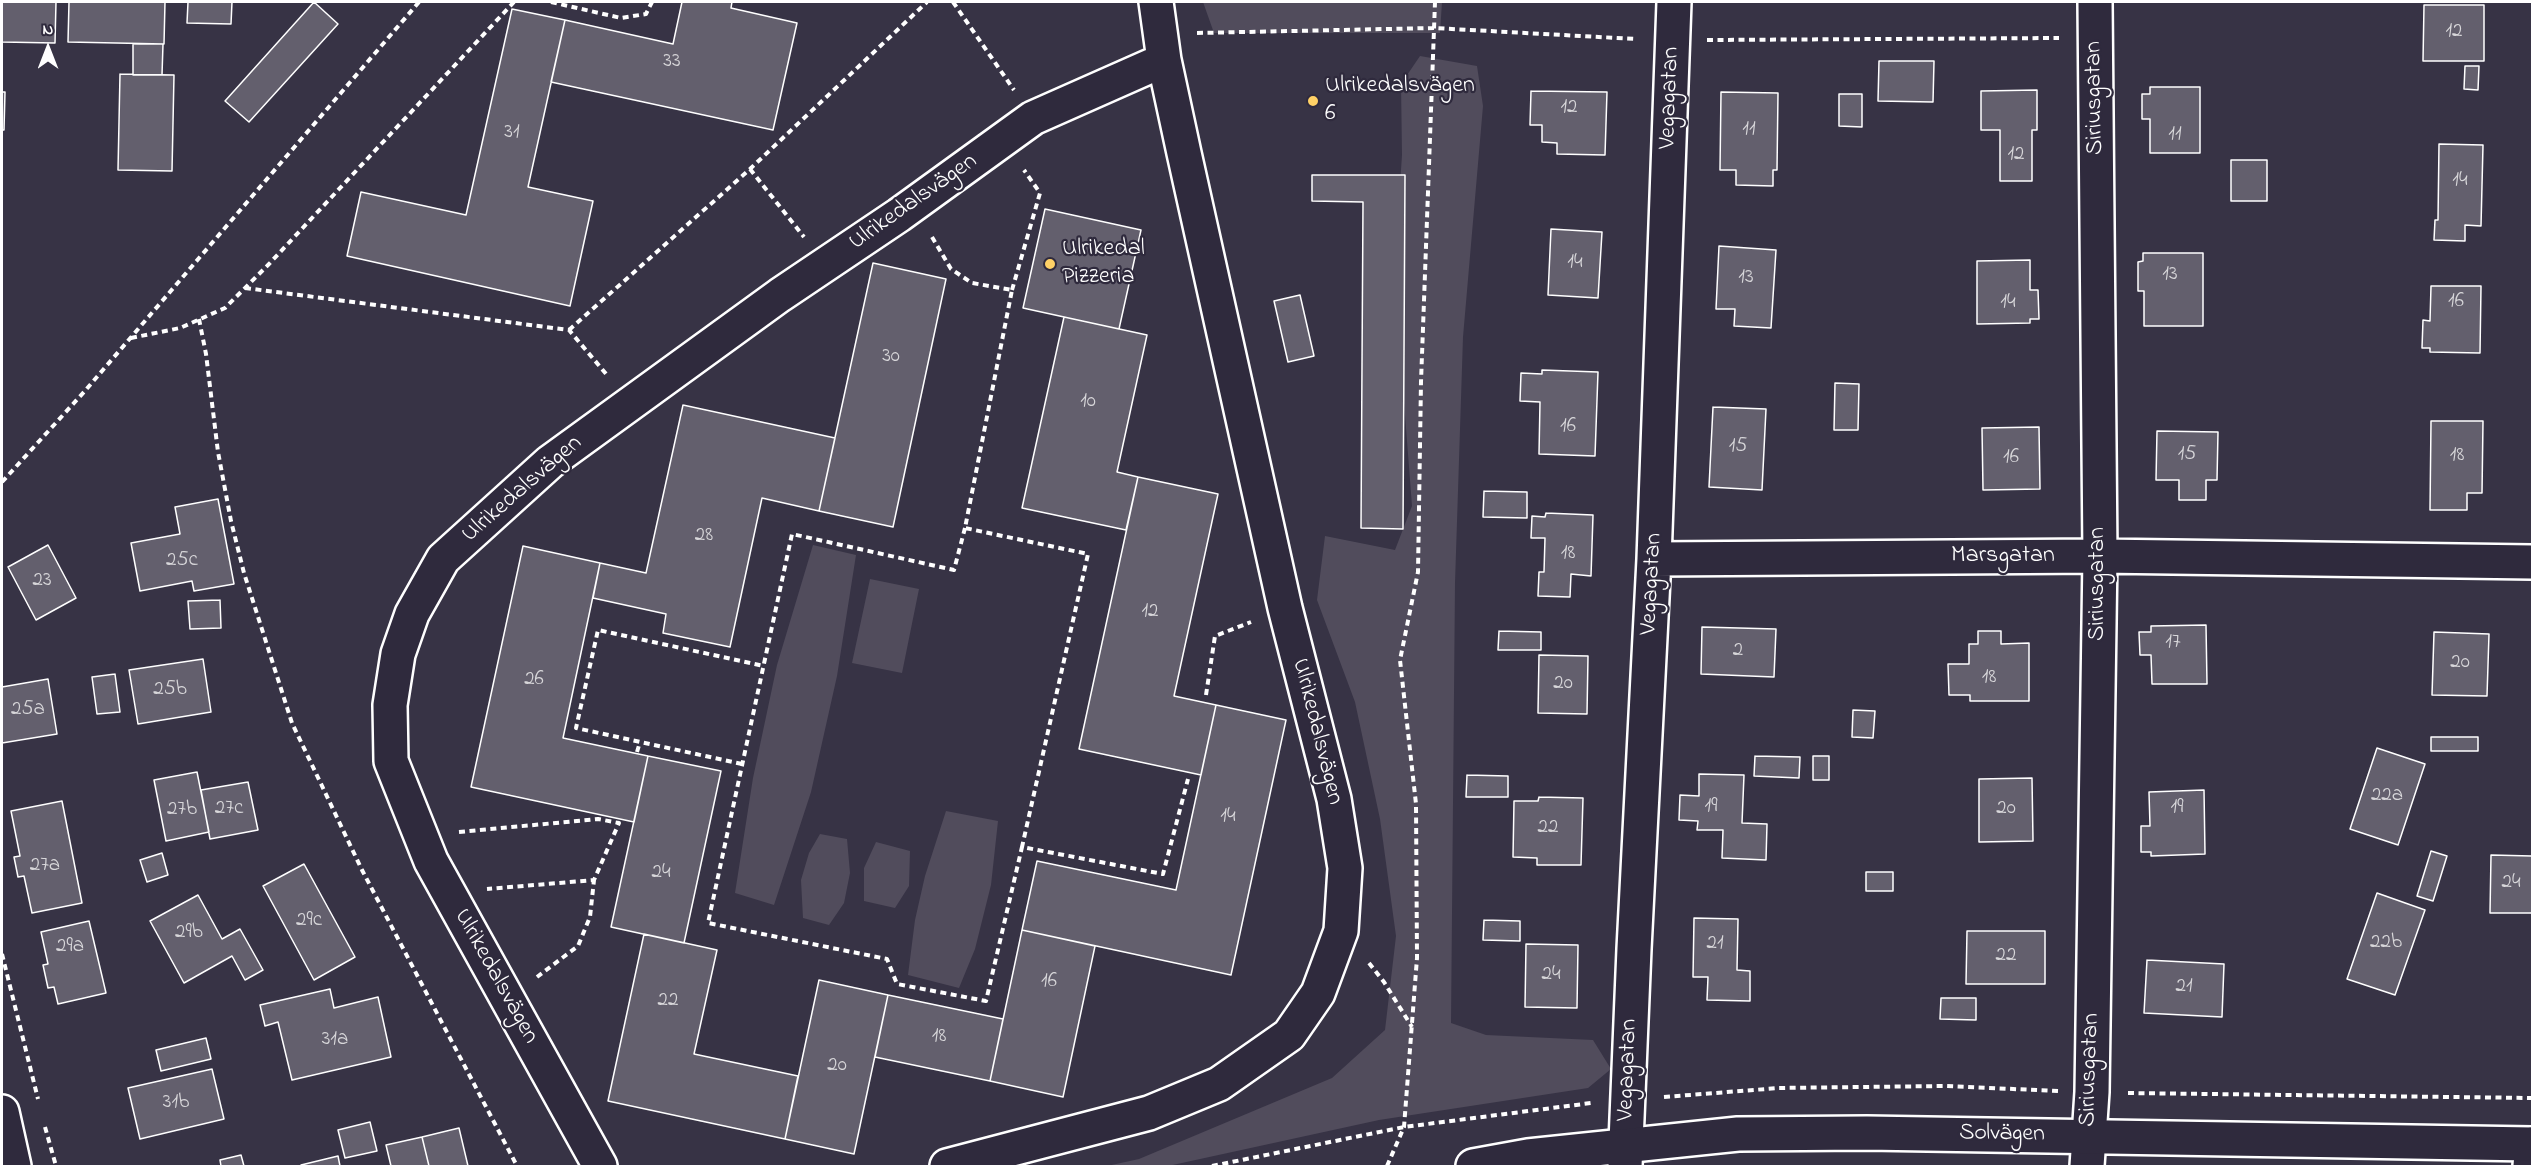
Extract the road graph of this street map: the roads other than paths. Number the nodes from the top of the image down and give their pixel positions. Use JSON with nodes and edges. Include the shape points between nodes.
{"nodes":[{"id":1,"x":1156,"y":2,"type":"edge"},
{"id":2,"x":1674,"y":2,"type":"edge"},
{"id":3,"x":2095,"y":2,"type":"edge"},
{"id":4,"x":1162,"y":47,"type":"junction"},
{"id":5,"x":2100,"y":556,"type":"junction"},
{"id":6,"x":1654,"y":559,"type":"junction"},
{"id":7,"x":2532,"y":562,"type":"edge"},
{"id":8,"x":2,"y":1112,"type":"edge"},
{"id":9,"x":2088,"y":1152,"type":"edge"},
{"id":10,"x":2531,"y":1152,"type":"edge"},
{"id":11,"x":1626,"y":1156,"type":"edge"},
{"id":12,"x":14,"y":1167,"type":"edge"},
{"id":13,"x":600,"y":1167,"type":"edge"},
{"id":14,"x":947,"y":1167,"type":"edge"},
{"id":15,"x":1473,"y":1167,"type":"edge"}],
"edges":[{"from":1,"to":4,"type":"street","name":"Ulrikedalsvägen"},
{"from":2,"to":6,"type":"street","name":"Vegagatan"},
{"from":3,"to":5,"type":"street","name":"Siriusgatan"},
{"from":4,"to":13,"type":"street","name":"Ulrikedalsvägen","via":[[1033,118],[550,462],[443,559],[412,614],[398,654],[390,705],[392,761],[430,861]]},
{"from":4,"to":14,"type":"street","name":"Ulrikedalsvägen","via":[[1285,609],[1334,799],[1345,868],[1341,931],[1318,993],[1289,1035],[1219,1084],[1149,1113]]},
{"from":5,"to":6,"type":"street","name":"Marsgatan"},
{"from":5,"to":7,"type":"street","name":"Marsgatan"},
{"from":5,"to":9,"type":"street","name":"Siriusgatan"},
{"from":6,"to":11,"type":"street","name":"Vegagatan"},
{"from":8,"to":12,"type":"street"},
{"from":9,"to":10,"type":"street","name":"Solvägen"},
{"from":9,"to":11,"type":"street","name":"Solvägen","via":[[1867,1133],[1738,1134]]},
{"from":11,"to":15,"type":"street","name":"Solvägen","via":[[1528,1156]]}]}
